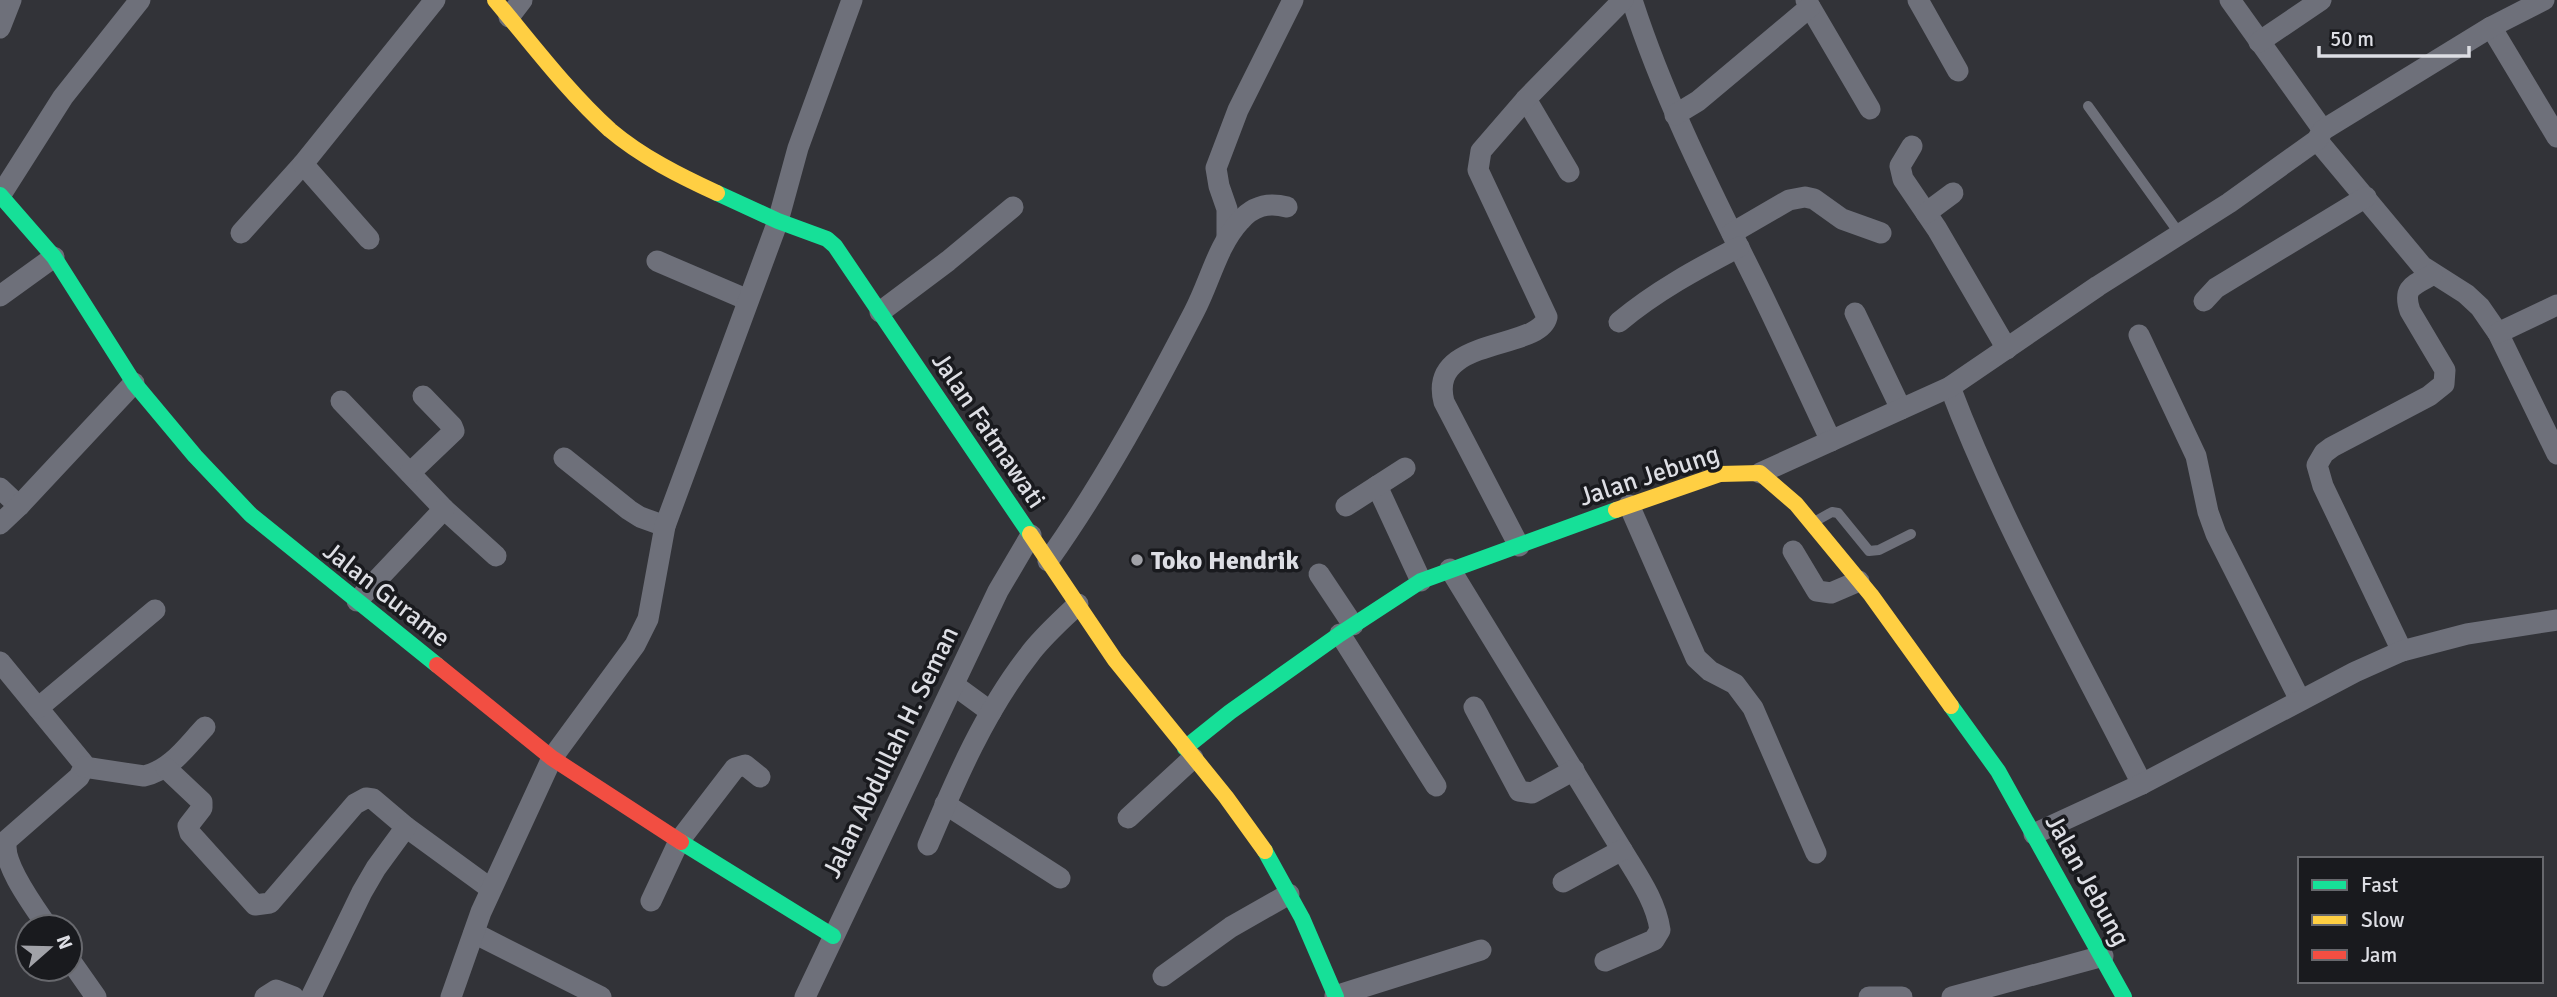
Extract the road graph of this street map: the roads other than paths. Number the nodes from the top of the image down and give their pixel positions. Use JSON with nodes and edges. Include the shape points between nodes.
{"nodes":[{"id":1,"x":11,"y":0,"type":"edge"},
{"id":2,"x":140,"y":0,"type":"edge"},
{"id":3,"x":435,"y":0,"type":"edge"},
{"id":4,"x":495,"y":0,"type":"edge"},
{"id":5,"x":852,"y":0,"type":"edge"},
{"id":6,"x":1293,"y":0,"type":"edge"},
{"id":7,"x":1623,"y":0,"type":"edge"},
{"id":8,"x":1632,"y":0,"type":"edge"},
{"id":9,"x":1918,"y":0,"type":"edge"},
{"id":10,"x":2230,"y":0,"type":"edge"},
{"id":11,"x":2321,"y":0,"type":"edge"},
{"id":12,"x":2544,"y":0,"type":"edge"},
{"id":13,"x":1808,"y":3,"type":"edge"},
{"id":14,"x":516,"y":8,"type":"edge"},
{"id":15,"x":2491,"y":27,"type":"junction"},
{"id":16,"x":0,"y":28,"type":"edge"},
{"id":17,"x":2259,"y":41,"type":"junction"},
{"id":18,"x":1958,"y":71,"type":"dead end"},
{"id":19,"x":1525,"y":99,"type":"junction"},
{"id":20,"x":2088,"y":106,"type":"dead end"},
{"id":21,"x":1870,"y":109,"type":"dead end"},
{"id":22,"x":1675,"y":115,"type":"junction"},
{"id":23,"x":2320,"y":135,"type":"junction"},
{"id":24,"x":2557,"y":137,"type":"edge"},
{"id":25,"x":1912,"y":146,"type":"dead end"},
{"id":26,"x":303,"y":164,"type":"junction"},
{"id":27,"x":1569,"y":172,"type":"dead end"},
{"id":28,"x":1953,"y":193,"type":"dead end"},
{"id":29,"x":0,"y":195,"type":"edge"},
{"id":30,"x":2366,"y":197,"type":"junction"},
{"id":31,"x":1013,"y":207,"type":"dead end"},
{"id":32,"x":1287,"y":207,"type":"dead end"},
{"id":33,"x":1926,"y":213,"type":"junction"},
{"id":34,"x":778,"y":221,"type":"junction"},
{"id":35,"x":241,"y":233,"type":"dead end"},
{"id":36,"x":1881,"y":233,"type":"dead end"},
{"id":37,"x":2179,"y":233,"type":"junction"},
{"id":38,"x":1227,"y":236,"type":"junction"},
{"id":39,"x":369,"y":239,"type":"dead end"},
{"id":40,"x":1735,"y":240,"type":"junction"},
{"id":41,"x":54,"y":257,"type":"junction"},
{"id":42,"x":657,"y":261,"type":"dead end"},
{"id":43,"x":2432,"y":275,"type":"junction"},
{"id":44,"x":0,"y":296,"type":"edge"},
{"id":45,"x":748,"y":300,"type":"junction"},
{"id":46,"x":2204,"y":301,"type":"dead end"},
{"id":47,"x":2557,"y":305,"type":"edge"},
{"id":48,"x":880,"y":312,"type":"junction"},
{"id":49,"x":1855,"y":313,"type":"dead end"},
{"id":50,"x":1619,"y":322,"type":"dead end"},
{"id":51,"x":2498,"y":333,"type":"junction"},
{"id":52,"x":2138,"y":335,"type":"dead end"},
{"id":53,"x":2007,"y":349,"type":"junction"},
{"id":54,"x":134,"y":383,"type":"junction"},
{"id":55,"x":1950,"y":387,"type":"junction"},
{"id":56,"x":423,"y":396,"type":"dead end"},
{"id":57,"x":341,"y":401,"type":"dead end"},
{"id":58,"x":1901,"y":410,"type":"junction"},
{"id":59,"x":2549,"y":414,"type":"edge"},
{"id":60,"x":1831,"y":441,"type":"junction"},
{"id":61,"x":2557,"y":454,"type":"edge"},
{"id":62,"x":564,"y":458,"type":"dead end"},
{"id":63,"x":1405,"y":468,"type":"dead end"},
{"id":64,"x":1760,"y":473,"type":"junction"},
{"id":65,"x":411,"y":474,"type":"junction"},
{"id":66,"x":1377,"y":486,"type":"junction"},
{"id":67,"x":0,"y":488,"type":"edge"},
{"id":68,"x":1629,"y":505,"type":"junction"},
{"id":69,"x":19,"y":506,"type":"junction"},
{"id":70,"x":1346,"y":506,"type":"dead end"},
{"id":71,"x":444,"y":509,"type":"junction"},
{"id":72,"x":0,"y":523,"type":"edge"},
{"id":73,"x":1812,"y":523,"type":"junction"},
{"id":74,"x":665,"y":526,"type":"junction"},
{"id":75,"x":1911,"y":534,"type":"dead end"},
{"id":76,"x":1031,"y":535,"type":"junction"},
{"id":77,"x":1518,"y":545,"type":"junction"},
{"id":78,"x":1793,"y":551,"type":"dead end"},
{"id":79,"x":496,"y":556,"type":"dead end"},
{"id":80,"x":1048,"y":561,"type":"junction"},
{"id":81,"x":1450,"y":569,"type":"junction"},
{"id":82,"x":1319,"y":574,"type":"dead end"},
{"id":83,"x":1421,"y":581,"type":"junction"},
{"id":84,"x":1859,"y":581,"type":"junction"},
{"id":85,"x":357,"y":601,"type":"junction"},
{"id":86,"x":1077,"y":604,"type":"junction"},
{"id":87,"x":155,"y":610,"type":"dead end"},
{"id":88,"x":2557,"y":620,"type":"edge"},
{"id":89,"x":1346,"y":629,"type":"junction"},
{"id":90,"x":2402,"y":651,"type":"junction"},
{"id":91,"x":0,"y":663,"type":"edge"},
{"id":92,"x":954,"y":685,"type":"junction"},
{"id":93,"x":2300,"y":700,"type":"junction"},
{"id":94,"x":1474,"y":707,"type":"dead end"},
{"id":95,"x":38,"y":708,"type":"junction"},
{"id":96,"x":991,"y":712,"type":"junction"},
{"id":97,"x":205,"y":727,"type":"dead end"},
{"id":98,"x":1189,"y":753,"type":"junction"},
{"id":99,"x":552,"y":758,"type":"junction"},
{"id":100,"x":84,"y":767,"type":"junction"},
{"id":101,"x":166,"y":768,"type":"junction"},
{"id":102,"x":1574,"y":770,"type":"junction"},
{"id":103,"x":760,"y":777,"type":"dead end"},
{"id":104,"x":2142,"y":783,"type":"junction"},
{"id":105,"x":1436,"y":786,"type":"dead end"},
{"id":106,"x":945,"y":804,"type":"junction"},
{"id":107,"x":1128,"y":818,"type":"dead end"},
{"id":108,"x":405,"y":827,"type":"junction"},
{"id":109,"x":2034,"y":834,"type":"junction"},
{"id":110,"x":680,"y":841,"type":"junction"},
{"id":111,"x":928,"y":845,"type":"dead end"},
{"id":112,"x":1622,"y":850,"type":"junction"},
{"id":113,"x":1816,"y":852,"type":"dead end"},
{"id":114,"x":1060,"y":878,"type":"dead end"},
{"id":115,"x":1563,"y":882,"type":"dead end"},
{"id":116,"x":491,"y":889,"type":"junction"},
{"id":117,"x":1289,"y":894,"type":"junction"},
{"id":118,"x":652,"y":901,"type":"dead end"},
{"id":119,"x":39,"y":913,"type":"edge"},
{"id":120,"x":474,"y":933,"type":"junction"},
{"id":121,"x":833,"y":936,"type":"junction"},
{"id":122,"x":1481,"y":950,"type":"dead end"},
{"id":123,"x":2104,"y":956,"type":"junction"},
{"id":124,"x":1605,"y":961,"type":"dead end"},
{"id":125,"x":1163,"y":976,"type":"dead end"},
{"id":126,"x":84,"y":980,"type":"edge"},
{"id":127,"x":1335,"y":996,"type":"edge"},
{"id":128,"x":96,"y":997,"type":"edge"},
{"id":129,"x":265,"y":997,"type":"edge"},
{"id":130,"x":294,"y":997,"type":"edge"},
{"id":131,"x":311,"y":997,"type":"edge"},
{"id":132,"x":451,"y":997,"type":"edge"},
{"id":133,"x":601,"y":997,"type":"edge"},
{"id":134,"x":805,"y":997,"type":"edge"},
{"id":135,"x":1869,"y":997,"type":"edge"},
{"id":136,"x":1902,"y":997,"type":"edge"},
{"id":137,"x":1952,"y":997,"type":"edge"},
{"id":138,"x":2124,"y":997,"type":"edge"}],
"edges":[{"from":1,"to":16,"type":"street"},
{"from":2,"to":29,"type":"street","via":[[63,97]]},
{"from":3,"to":26,"type":"street"},
{"from":4,"to":14,"type":"street","name":"Jalan Fatmawati"},
{"from":5,"to":34,"type":"street","via":[[798,148]]},
{"from":6,"to":38,"type":"street","via":[[1238,110],[1216,168],[1227,209]]},
{"from":7,"to":19,"type":"street"},
{"from":8,"to":22,"type":"street"},
{"from":9,"to":18,"type":"street"},
{"from":10,"to":17,"type":"street"},
{"from":11,"to":17,"type":"street"},
{"from":12,"to":15,"type":"street"},
{"from":13,"to":21,"type":"street"},
{"from":13,"to":22,"type":"street","via":[[1698,101]]},
{"from":14,"to":34,"type":"street","name":"Jalan Fatmawati","via":[[576,97],[612,131],[691,181]]},
{"from":15,"to":23,"type":"street"},
{"from":15,"to":24,"type":"street"},
{"from":17,"to":23,"type":"street"},
{"from":19,"to":27,"type":"street"},
{"from":19,"to":77,"type":"street","via":[[1480,150],[1478,170],[1546,311],[1546,322],[1539,329],[1454,363],[1441,392]]},
{"from":20,"to":37,"type":"lane"},
{"from":22,"to":40,"type":"street"},
{"from":23,"to":30,"type":"street"},
{"from":23,"to":37,"type":"street","via":[[2229,203]]},
{"from":25,"to":33,"type":"street","via":[[1900,172]]},
{"from":26,"to":35,"type":"street"},
{"from":26,"to":39,"type":"street"},
{"from":28,"to":33,"type":"street"},
{"from":29,"to":41,"type":"street","name":"Jalan Gurame"},
{"from":30,"to":43,"type":"street"},
{"from":30,"to":46,"type":"street","via":[[2216,288]]},
{"from":31,"to":48,"type":"street"},
{"from":32,"to":38,"type":"street","via":[[1259,207]]},
{"from":33,"to":53,"type":"street"},
{"from":34,"to":45,"type":"street"},
{"from":34,"to":48,"type":"street","name":"Jalan Fatmawati","via":[[835,246]]},
{"from":36,"to":40,"type":"street","via":[[1842,219],[1805,197],[1789,200]]},
{"from":37,"to":53,"type":"street"},
{"from":38,"to":80,"type":"street","via":[[1194,312],[1144,406],[1084,510]]},
{"from":40,"to":50,"type":"street"},
{"from":40,"to":60,"type":"street"},
{"from":41,"to":44,"type":"street"},
{"from":41,"to":54,"type":"street","name":"Jalan Gurame"},
{"from":42,"to":45,"type":"street"},
{"from":43,"to":51,"type":"street","via":[[2466,294]]},
{"from":43,"to":90,"type":"street","via":[[2411,287],[2407,301],[2445,370],[2444,384],[2430,396],[2332,447],[2317,466]]},
{"from":45,"to":74,"type":"street"},
{"from":47,"to":51,"type":"street"},
{"from":48,"to":76,"type":"street","name":"Jalan Fatmawati"},
{"from":49,"to":58,"type":"street"},
{"from":51,"to":59,"type":"street"},
{"from":52,"to":93,"type":"street","via":[[2196,456],[2216,534]]},
{"from":53,"to":55,"type":"street"},
{"from":54,"to":69,"type":"street"},
{"from":54,"to":85,"type":"street","name":"Jalan Gurame","via":[[251,515]]},
{"from":55,"to":58,"type":"street"},
{"from":55,"to":104,"type":"street","via":[[1998,500]]},
{"from":56,"to":65,"type":"street","via":[[454,431]]},
{"from":57,"to":65,"type":"street"},
{"from":58,"to":60,"type":"street"},
{"from":59,"to":61,"type":"street"},
{"from":60,"to":64,"type":"street"},
{"from":62,"to":74,"type":"street","via":[[629,510]]},
{"from":63,"to":66,"type":"street"},
{"from":64,"to":68,"type":"street","name":"Jalan Jebung","via":[[1720,474]]},
{"from":64,"to":73,"type":"street","name":"Jalan Jebung"},
{"from":65,"to":71,"type":"street"},
{"from":66,"to":70,"type":"street"},
{"from":66,"to":83,"type":"street"},
{"from":67,"to":69,"type":"street"},
{"from":68,"to":77,"type":"street","name":"Jalan Jebung"},
{"from":68,"to":113,"type":"street","via":[[1696,658],[1735,684],[1753,708]]},
{"from":69,"to":72,"type":"street"},
{"from":71,"to":79,"type":"street"},
{"from":71,"to":85,"type":"street"},
{"from":73,"to":75,"type":"lane","via":[[1835,512],[1874,552]]},
{"from":73,"to":84,"type":"street","name":"Jalan Jebung"},
{"from":74,"to":99,"type":"street","via":[[642,632]]},
{"from":76,"to":80,"type":"street","name":"Jalan Fatmawati"},
{"from":76,"to":92,"type":"street","name":"Jalan Abdullah H. Seman","via":[[998,591]]},
{"from":77,"to":81,"type":"street","name":"Jalan Jebung"},
{"from":78,"to":84,"type":"street","via":[[1817,591],[1831,593]]},
{"from":80,"to":86,"type":"street","name":"Jalan Fatmawati"},
{"from":81,"to":83,"type":"street","name":"Jalan Jebung"},
{"from":81,"to":102,"type":"street"},
{"from":82,"to":89,"type":"street"},
{"from":83,"to":89,"type":"street","name":"Jalan Jebung"},
{"from":84,"to":109,"type":"street","name":"Jalan Jebung","via":[[1998,771]]},
{"from":85,"to":99,"type":"street","name":"Jalan Gurame"},
{"from":86,"to":96,"type":"street","via":[[1030,652]]},
{"from":86,"to":98,"type":"street","name":"Jalan Fatmawati","via":[[1161,723]]},
{"from":87,"to":95,"type":"street"},
{"from":88,"to":90,"type":"street","via":[[2467,634]]},
{"from":89,"to":98,"type":"street","name":"Jalan Jebung","via":[[1230,712]]},
{"from":89,"to":105,"type":"street"},
{"from":90,"to":93,"type":"street"},
{"from":91,"to":95,"type":"street"},
{"from":92,"to":96,"type":"street"},
{"from":92,"to":121,"type":"street","name":"Jalan Abdullah H. Seman"},
{"from":93,"to":104,"type":"street"},
{"from":94,"to":102,"type":"street","via":[[1519,790],[1532,793]]},
{"from":95,"to":100,"type":"street"},
{"from":96,"to":106,"type":"street"},
{"from":97,"to":101,"type":"street"},
{"from":98,"to":107,"type":"street"},
{"from":98,"to":117,"type":"street","name":"Jalan Fatmawati","via":[[1262,845]]},
{"from":99,"to":110,"type":"street","name":"Jalan Gurame"},
{"from":99,"to":116,"type":"street"},
{"from":100,"to":101,"type":"street","via":[[144,776]]},
{"from":100,"to":119,"type":"street","via":[[79,777],[4,845],[6,863]]},
{"from":101,"to":108,"type":"street","via":[[202,802],[188,826],[190,833],[255,905],[270,903],[359,800],[373,799]]},
{"from":102,"to":112,"type":"street"},
{"from":103,"to":110,"type":"street","via":[[745,765],[735,768]]},
{"from":104,"to":109,"type":"street"},
{"from":106,"to":111,"type":"street"},
{"from":106,"to":114,"type":"street"},
{"from":108,"to":116,"type":"street"},
{"from":108,"to":131,"type":"street","via":[[362,892]]},
{"from":109,"to":123,"type":"street","name":"Jalan Jebung"},
{"from":110,"to":118,"type":"street"},
{"from":110,"to":121,"type":"street","name":"Jalan Gurame"},
{"from":112,"to":115,"type":"street"},
{"from":112,"to":124,"type":"street","via":[[1648,895],[1660,930],[1654,940]]},
{"from":116,"to":120,"type":"street"},
{"from":117,"to":125,"type":"street","via":[[1231,927]]},
{"from":117,"to":127,"type":"street","name":"Jalan Fatmawati"},
{"from":120,"to":132,"type":"street"},
{"from":120,"to":133,"type":"street"},
{"from":121,"to":134,"type":"street","name":"Jalan Abdullah H. Seman"},
{"from":122,"to":127,"type":"street"},
{"from":123,"to":137,"type":"street"},
{"from":123,"to":138,"type":"street","name":"Jalan Jebung"},
{"from":126,"to":128,"type":"street"},
{"from":129,"to":130,"type":"street","via":[[276,990]]},
{"from":135,"to":136,"type":"street"}]}
